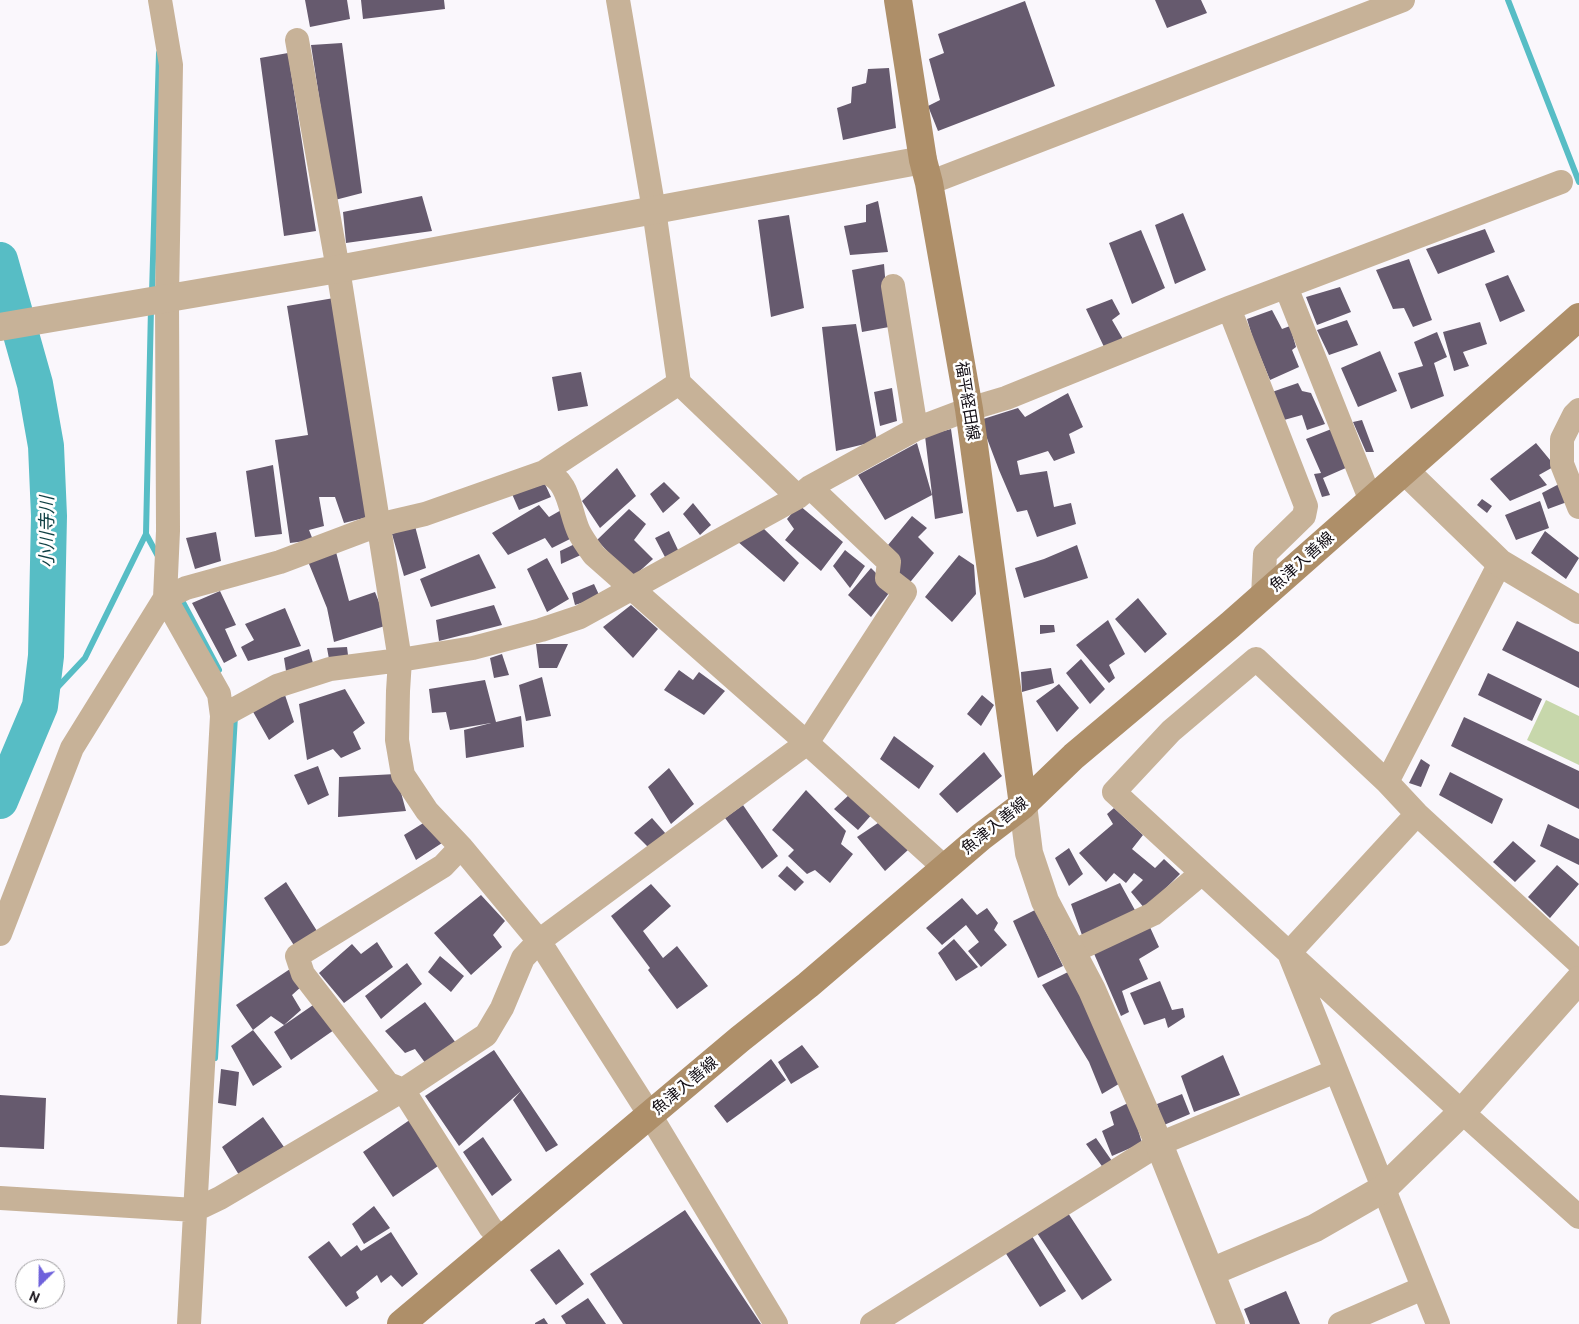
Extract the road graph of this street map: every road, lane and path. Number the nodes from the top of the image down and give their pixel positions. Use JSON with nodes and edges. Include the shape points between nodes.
{"nodes":[{"id":1,"x":160,"y":0,"type":"edge"},
{"id":2,"x":618,"y":0,"type":"edge"},
{"id":3,"x":898,"y":0,"type":"edge"},
{"id":4,"x":1403,"y":0,"type":"edge"},
{"id":5,"x":297,"y":40,"type":"dead end"},
{"id":6,"x":926,"y":172,"type":"junction"},
{"id":7,"x":1560,"y":182,"type":"dead end"},
{"id":8,"x":654,"y":210,"type":"junction"},
{"id":9,"x":338,"y":268,"type":"junction"},
{"id":10,"x":893,"y":286,"type":"dead end"},
{"id":11,"x":1286,"y":287,"type":"junction"},
{"id":12,"x":167,"y":298,"type":"junction"},
{"id":13,"x":1229,"y":308,"type":"junction"},
{"id":14,"x":1579,"y":317,"type":"edge"},
{"id":15,"x":0,"y":327,"type":"edge"},
{"id":16,"x":679,"y":383,"type":"junction"},
{"id":17,"x":969,"y":409,"type":"junction"},
{"id":18,"x":1579,"y":410,"type":"edge"},
{"id":19,"x":916,"y":429,"type":"junction"},
{"id":20,"x":1405,"y":470,"type":"junction"},
{"id":21,"x":544,"y":472,"type":"junction"},
{"id":22,"x":804,"y":492,"type":"junction"},
{"id":23,"x":1371,"y":501,"type":"junction"},
{"id":24,"x":1579,"y":508,"type":"edge"},
{"id":25,"x":378,"y":525,"type":"junction"},
{"id":26,"x":1500,"y":563,"type":"junction"},
{"id":27,"x":631,"y":588,"type":"junction"},
{"id":28,"x":1263,"y":597,"type":"junction"},
{"id":29,"x":165,"y":598,"type":"junction"},
{"id":30,"x":1575,"y":602,"type":"edge"},
{"id":31,"x":400,"y":660,"type":"junction"},
{"id":32,"x":222,"y":716,"type":"junction"},
{"id":33,"x":807,"y":743,"type":"junction"},
{"id":34,"x":1387,"y":782,"type":"junction"},
{"id":35,"x":1023,"y":805,"type":"junction"},
{"id":36,"x":1417,"y":814,"type":"junction"},
{"id":37,"x":461,"y":847,"type":"junction"},
{"id":38,"x":945,"y":868,"type":"junction"},
{"id":39,"x":1202,"y":873,"type":"junction"},
{"id":40,"x":0,"y":934,"type":"edge"},
{"id":41,"x":539,"y":941,"type":"junction"},
{"id":42,"x":1072,"y":952,"type":"junction"},
{"id":43,"x":1289,"y":953,"type":"junction"},
{"id":44,"x":1579,"y":963,"type":"edge"},
{"id":45,"x":1579,"y":980,"type":"edge"},
{"id":46,"x":1336,"y":1071,"type":"junction"},
{"id":47,"x":403,"y":1090,"type":"junction"},
{"id":48,"x":1462,"y":1112,"type":"junction"},
{"id":49,"x":650,"y":1115,"type":"junction"},
{"id":50,"x":1160,"y":1144,"type":"junction"},
{"id":51,"x":1383,"y":1189,"type":"junction"},
{"id":52,"x":0,"y":1198,"type":"edge"},
{"id":53,"x":195,"y":1210,"type":"junction"},
{"id":54,"x":1579,"y":1217,"type":"edge"},
{"id":55,"x":502,"y":1240,"type":"junction"},
{"id":56,"x":1211,"y":1272,"type":"junction"},
{"id":57,"x":1424,"y":1288,"type":"junction"},
{"id":58,"x":189,"y":1324,"type":"edge"},
{"id":59,"x":401,"y":1324,"type":"edge"},
{"id":60,"x":776,"y":1324,"type":"edge"},
{"id":61,"x":872,"y":1324,"type":"edge"},
{"id":62,"x":1231,"y":1324,"type":"edge"},
{"id":63,"x":1340,"y":1324,"type":"edge"},
{"id":64,"x":1438,"y":1324,"type":"edge"}],
"edges":[{"from":1,"to":12,"type":"street","via":[[171,65]]},
{"from":2,"to":8,"type":"street"},
{"from":3,"to":6,"type":"main road","name":"福平経田線"},
{"from":4,"to":6,"type":"street"},
{"from":5,"to":9,"type":"street"},
{"from":6,"to":8,"type":"street"},
{"from":6,"to":17,"type":"main road","name":"福平経田線"},
{"from":7,"to":11,"type":"street"},
{"from":8,"to":9,"type":"street"},
{"from":8,"to":16,"type":"street"},
{"from":9,"to":12,"type":"street"},
{"from":9,"to":25,"type":"street"},
{"from":10,"to":19,"type":"street"},
{"from":11,"to":13,"type":"street"},
{"from":11,"to":23,"type":"street"},
{"from":12,"to":15,"type":"street"},
{"from":12,"to":29,"type":"street","via":[[168,531]]},
{"from":13,"to":17,"type":"street","via":[[1006,398]]},
{"from":13,"to":28,"type":"street","via":[[1306,506],[1304,516],[1265,554]]},
{"from":14,"to":20,"type":"main road","name":"魚津入善線"},
{"from":16,"to":21,"type":"street"},
{"from":16,"to":22,"type":"street"},
{"from":17,"to":19,"type":"street"},
{"from":17,"to":35,"type":"main road","name":"福平経田線"},
{"from":18,"to":24,"type":"street","via":[[1562,439],[1562,464]]},
{"from":19,"to":22,"type":"street"},
{"from":20,"to":23,"type":"main road","name":"魚津入善線"},
{"from":20,"to":26,"type":"street"},
{"from":21,"to":25,"type":"street","via":[[425,514]]},
{"from":21,"to":27,"type":"street","via":[[562,483],[580,532],[594,555]]},
{"from":22,"to":27,"type":"street"},
{"from":22,"to":33,"type":"street","via":[[889,562],[887,578],[905,592]]},
{"from":23,"to":28,"type":"main road","name":"魚津入善線"},
{"from":25,"to":29,"type":"street","via":[[280,562],[186,588]]},
{"from":25,"to":31,"type":"street"},
{"from":26,"to":30,"type":"street"},
{"from":26,"to":34,"type":"street"},
{"from":27,"to":31,"type":"street","via":[[580,617],[541,630],[473,648]]},
{"from":27,"to":33,"type":"street"},
{"from":28,"to":35,"type":"main road","name":"魚津入善線","via":[[1074,756]]},
{"from":29,"to":32,"type":"street","via":[[219,694]]},
{"from":29,"to":40,"type":"street","via":[[72,748]]},
{"from":31,"to":32,"type":"street","via":[[330,669],[277,686]]},
{"from":31,"to":37,"type":"street","via":[[397,740],[403,775],[427,811]]},
{"from":32,"to":53,"type":"street"},
{"from":33,"to":38,"type":"street"},
{"from":33,"to":41,"type":"street"},
{"from":34,"to":36,"type":"street"},
{"from":34,"to":39,"type":"street","via":[[1256,659],[1171,730],[1114,792]]},
{"from":35,"to":38,"type":"main road","name":"魚津入善線"},
{"from":35,"to":42,"type":"street","via":[[1029,853],[1045,900]]},
{"from":36,"to":43,"type":"street"},
{"from":36,"to":44,"type":"street"},
{"from":37,"to":41,"type":"street"},
{"from":37,"to":47,"type":"street","via":[[443,866],[297,956],[303,974],[388,1084]]},
{"from":38,"to":49,"type":"main road","name":"魚津入善線"},
{"from":39,"to":42,"type":"street","via":[[1153,914]]},
{"from":39,"to":43,"type":"street"},
{"from":41,"to":47,"type":"street","via":[[523,958],[502,1008],[486,1035]]},
{"from":41,"to":49,"type":"street"},
{"from":42,"to":50,"type":"street"},
{"from":43,"to":46,"type":"street"},
{"from":43,"to":48,"type":"street"},
{"from":45,"to":48,"type":"street"},
{"from":46,"to":50,"type":"street"},
{"from":46,"to":51,"type":"street"},
{"from":47,"to":53,"type":"street"},
{"from":47,"to":55,"type":"street","via":[[490,1227]]},
{"from":48,"to":51,"type":"street"},
{"from":48,"to":54,"type":"street"},
{"from":49,"to":55,"type":"main road","name":"魚津入善線"},
{"from":49,"to":60,"type":"street"},
{"from":50,"to":56,"type":"street"},
{"from":50,"to":61,"type":"street"},
{"from":51,"to":56,"type":"street","via":[[1315,1228]]},
{"from":51,"to":57,"type":"street"},
{"from":52,"to":53,"type":"street"},
{"from":53,"to":58,"type":"street"},
{"from":55,"to":59,"type":"main road","name":"魚津入善線"},
{"from":56,"to":62,"type":"street"},
{"from":57,"to":63,"type":"street"},
{"from":57,"to":64,"type":"street"}]}
